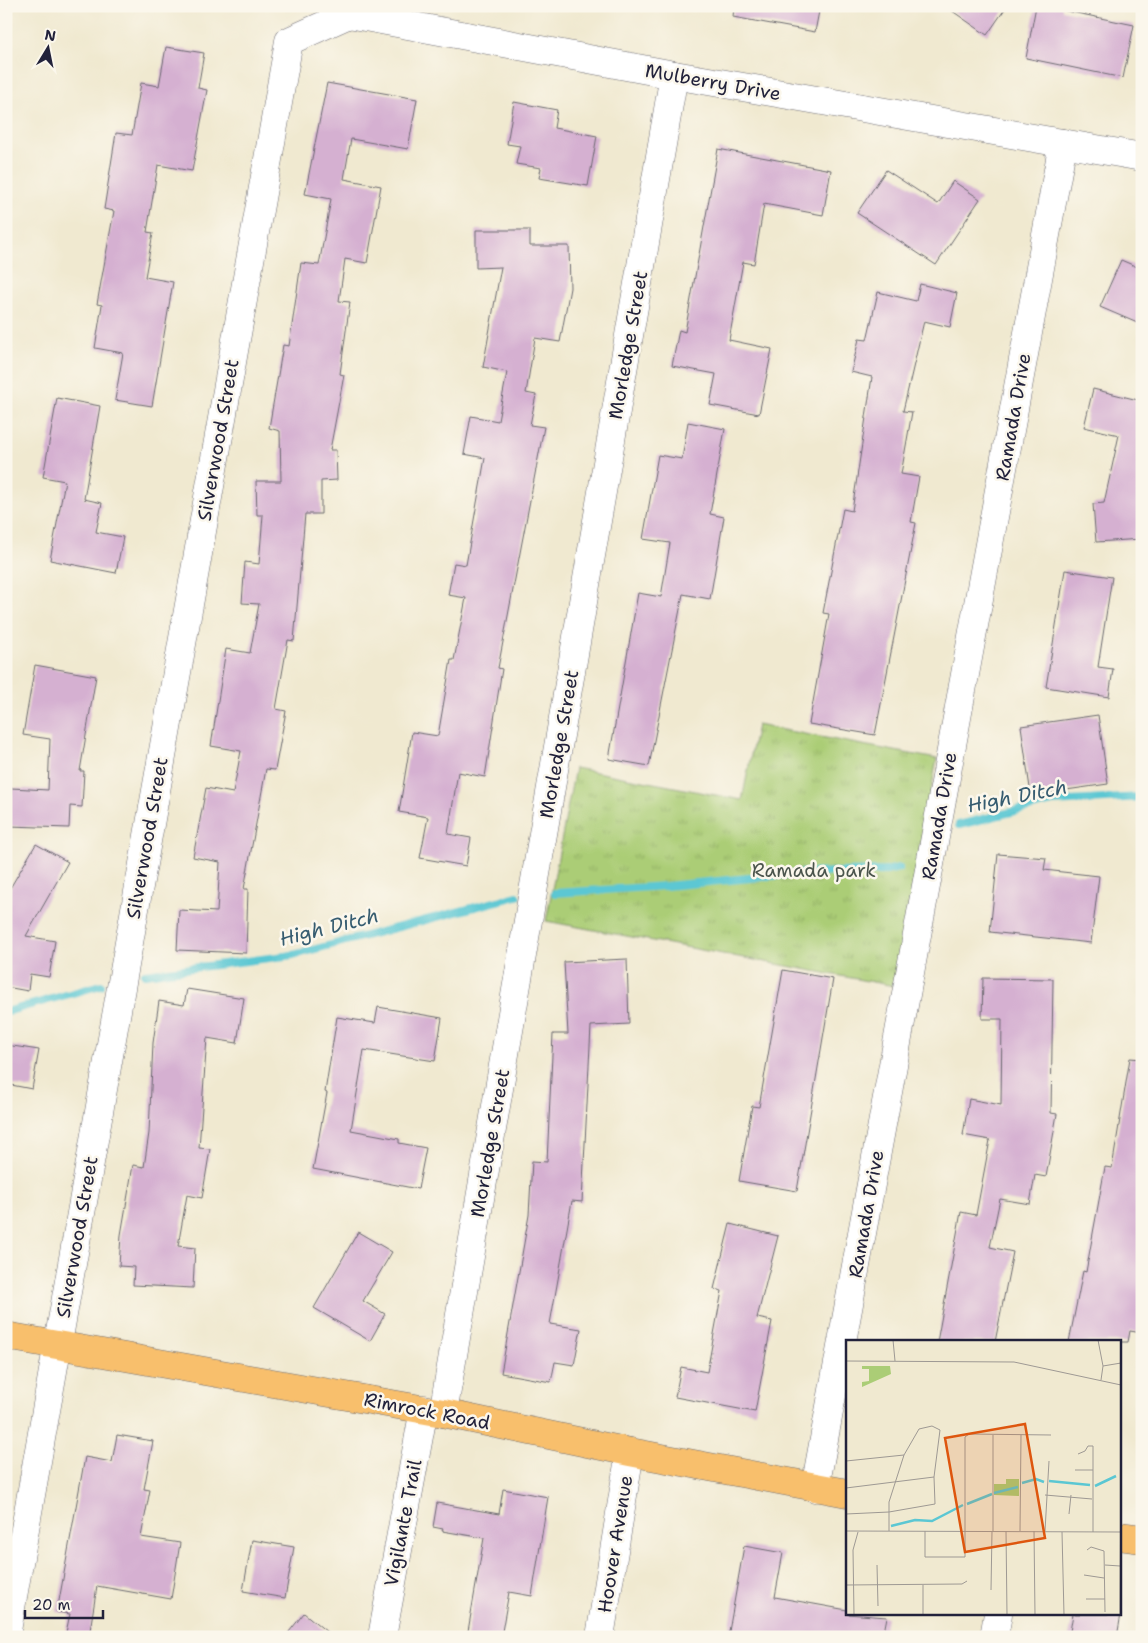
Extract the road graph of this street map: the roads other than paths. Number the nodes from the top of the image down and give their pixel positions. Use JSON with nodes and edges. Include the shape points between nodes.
{"nodes":[{"id":1,"x":289,"y":41,"type":"joint"},
{"id":2,"x":674,"y":75,"type":"junction"},
{"id":3,"x":1063,"y":143,"type":"junction"},
{"id":4,"x":1142,"y":157,"type":"edge"},
{"id":5,"x":6,"y":1336,"type":"edge"},
{"id":6,"x":58,"y":1345,"type":"junction"},
{"id":7,"x":434,"y":1411,"type":"junction"},
{"id":8,"x":630,"y":1452,"type":"junction"},
{"id":9,"x":815,"y":1488,"type":"junction"},
{"id":10,"x":846,"y":1493,"type":"edge"},
{"id":11,"x":1120,"y":1536,"type":"edge"},
{"id":12,"x":1142,"y":1539,"type":"edge"},
{"id":13,"x":998,"y":1616,"type":"edge"},
{"id":14,"x":6,"y":1636,"type":"edge"},
{"id":15,"x":382,"y":1637,"type":"edge"},
{"id":16,"x":600,"y":1637,"type":"edge"},
{"id":17,"x":994,"y":1637,"type":"edge"}],
"edges":[{"from":1,"to":2,"type":"street","name":"Mulberry Drive","via":[[349,14]]},
{"from":1,"to":6,"type":"street","name":"Silverwood Street"},
{"from":2,"to":3,"type":"street","name":"Mulberry Drive"},
{"from":2,"to":7,"type":"street","name":"Morledge Street"},
{"from":3,"to":4,"type":"street","name":"Mulberry Drive"},
{"from":3,"to":9,"type":"street","name":"Ramada Drive"},
{"from":5,"to":6,"type":"main road","name":"Rimrock Road"},
{"from":6,"to":7,"type":"main road","name":"Rimrock Road"},
{"from":6,"to":14,"type":"street","name":"Silverwood Street"},
{"from":7,"to":8,"type":"main road","name":"Rimrock Road"},
{"from":7,"to":15,"type":"street","name":"Vigilante Trail"},
{"from":8,"to":9,"type":"main road","name":"Rimrock Road"},
{"from":8,"to":16,"type":"street","name":"Hoover Avenue"},
{"from":9,"to":10,"type":"main road","name":"Rimrock Road"},
{"from":11,"to":12,"type":"main road"},
{"from":13,"to":17,"type":"street"}]}
